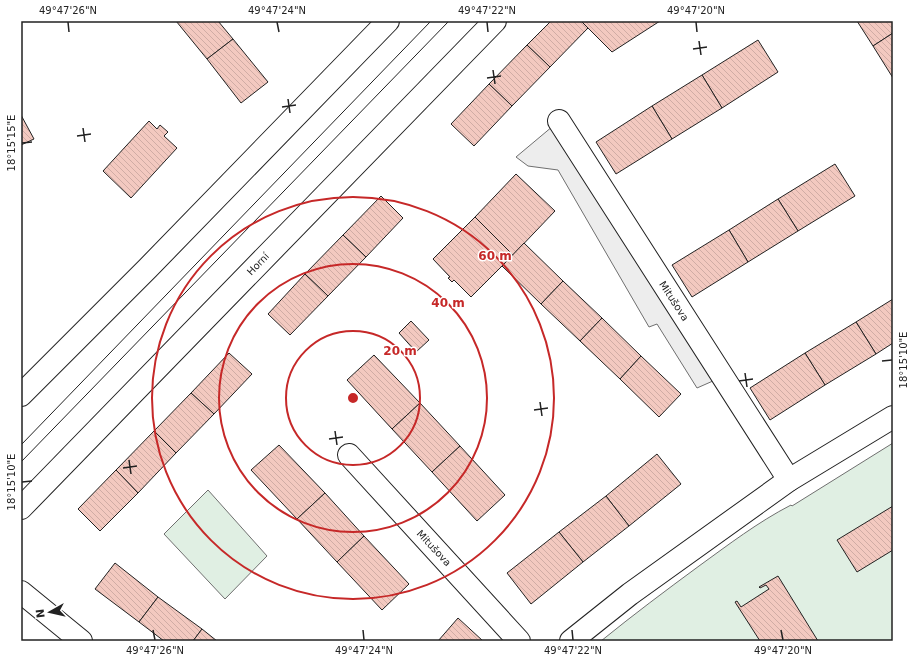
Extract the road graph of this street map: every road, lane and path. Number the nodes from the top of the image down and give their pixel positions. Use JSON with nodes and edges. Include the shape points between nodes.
{"nodes":[{"id":1,"x":388,"y":21,"type":"edge"},
{"id":2,"x":495,"y":21,"type":"edge"},
{"id":3,"x":559,"y":121,"type":"dead end"},
{"id":4,"x":21,"y":395,"type":"edge"},
{"id":5,"x":893,"y":417,"type":"edge"},
{"id":6,"x":349,"y":455,"type":"dead end"},
{"id":7,"x":789,"y":480,"type":"junction"},
{"id":8,"x":21,"y":508,"type":"edge"},
{"id":9,"x":21,"y":592,"type":"edge"},
{"id":10,"x":81,"y":641,"type":"edge"},
{"id":11,"x":519,"y":641,"type":"edge"},
{"id":12,"x":571,"y":641,"type":"edge"}],
"edges":[{"from":1,"to":4,"type":"street","via":[[154,263]]},
{"from":2,"to":8,"type":"street","name":"Horní"},
{"from":3,"to":7,"type":"street","name":"Mitušova"},
{"from":5,"to":7,"type":"street"},
{"from":6,"to":11,"type":"street","name":"Mitušova"},
{"from":7,"to":12,"type":"street","via":[[630,594]]},
{"from":9,"to":10,"type":"street"}]}
